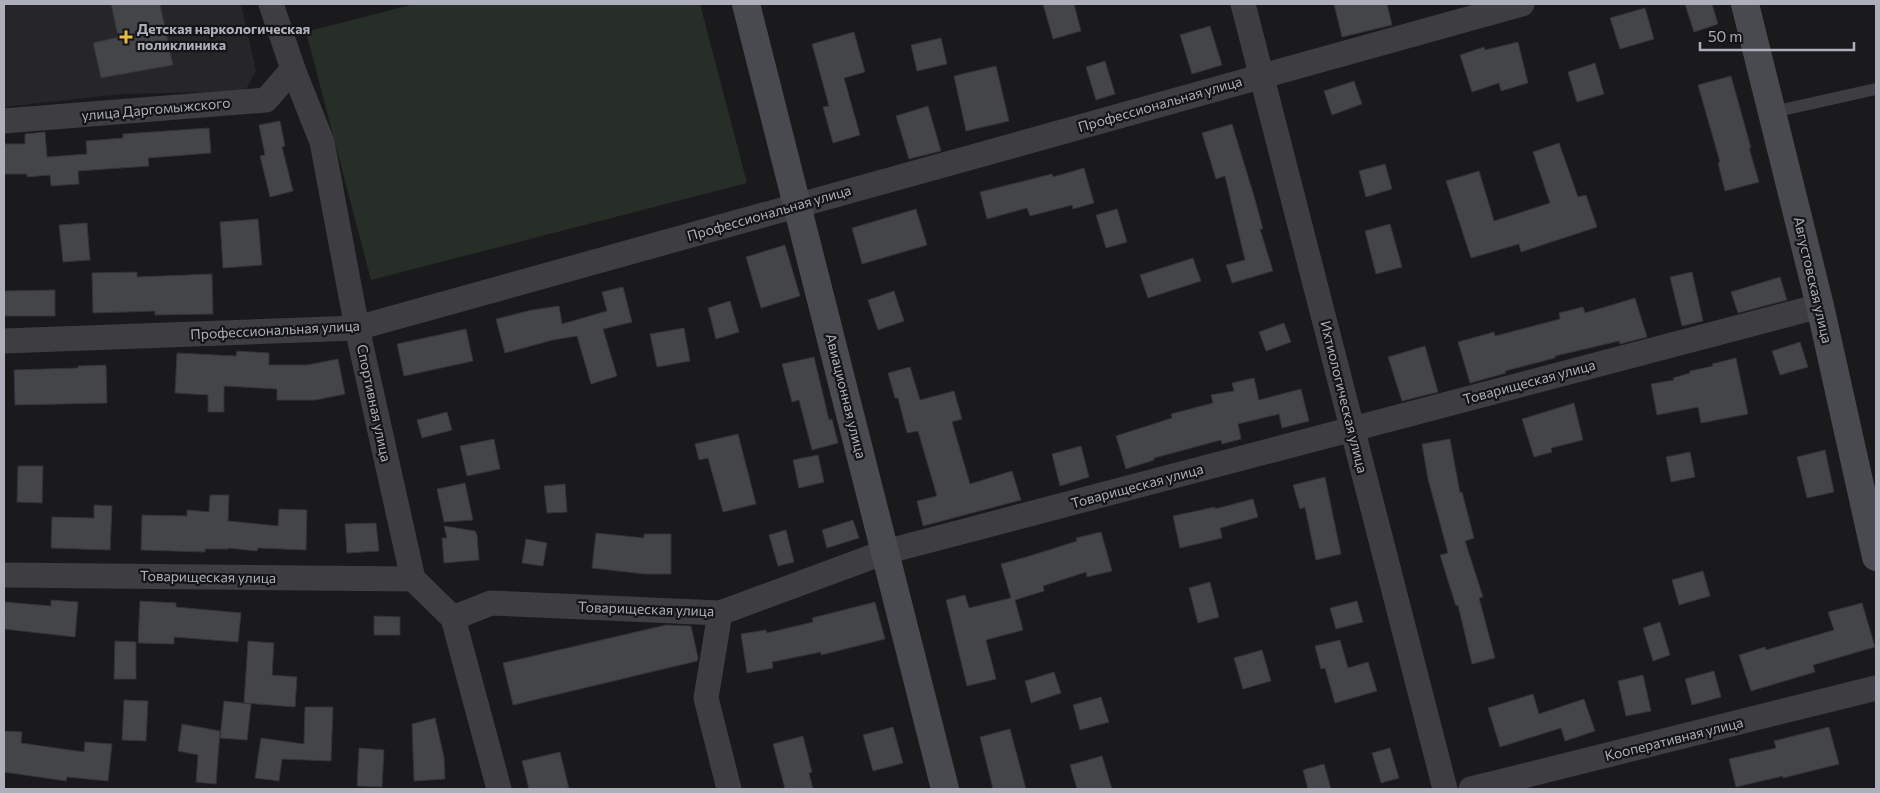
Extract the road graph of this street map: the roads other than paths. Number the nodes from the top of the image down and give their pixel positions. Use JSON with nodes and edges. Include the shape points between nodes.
{"nodes":[{"id":1,"x":272,"y":4,"type":"edge"},
{"id":2,"x":746,"y":4,"type":"edge"},
{"id":3,"x":1243,"y":4,"type":"edge"},
{"id":4,"x":1522,"y":4,"type":"edge"},
{"id":5,"x":1746,"y":4,"type":"edge"},
{"id":6,"x":293,"y":68,"type":"junction"},
{"id":7,"x":1262,"y":76,"type":"junction"},
{"id":8,"x":1876,"y":89,"type":"edge"},
{"id":9,"x":1773,"y":112,"type":"junction"},
{"id":10,"x":4,"y":121,"type":"edge"},
{"id":11,"x":798,"y":206,"type":"junction"},
{"id":12,"x":1820,"y":306,"type":"junction"},
{"id":13,"x":357,"y":328,"type":"junction"},
{"id":14,"x":4,"y":341,"type":"edge"},
{"id":15,"x":1352,"y":428,"type":"junction"},
{"id":16,"x":885,"y":552,"type":"junction"},
{"id":17,"x":1876,"y":557,"type":"edge"},
{"id":18,"x":4,"y":575,"type":"edge"},
{"id":19,"x":413,"y":579,"type":"junction"},
{"id":20,"x":720,"y":613,"type":"junction"},
{"id":21,"x":453,"y":618,"type":"junction"},
{"id":22,"x":1876,"y":688,"type":"edge"},
{"id":23,"x":499,"y":789,"type":"edge"},
{"id":24,"x":729,"y":789,"type":"edge"},
{"id":25,"x":945,"y":789,"type":"edge"},
{"id":26,"x":1446,"y":789,"type":"edge"},
{"id":27,"x":1471,"y":789,"type":"edge"}],
"edges":[{"from":1,"to":6,"type":"street","name":"Спортивная улица"},
{"from":2,"to":11,"type":"main road","name":"Авиационная улица"},
{"from":3,"to":7,"type":"street","name":"Ихтиологическая улица"},
{"from":4,"to":7,"type":"street","name":"Профессиональная улица"},
{"from":5,"to":9,"type":"main road","name":"Августовская улица"},
{"from":6,"to":10,"type":"street","name":"улица Даргомыжского","via":[[266,100]]},
{"from":6,"to":13,"type":"street","name":"Спортивная улица","via":[[322,142]]},
{"from":7,"to":11,"type":"street","name":"Профессиональная улица"},
{"from":7,"to":15,"type":"street","name":"Ихтиологическая улица"},
{"from":8,"to":9,"type":"lane"},
{"from":9,"to":12,"type":"main road","name":"Августовская улица"},
{"from":11,"to":13,"type":"street","name":"Профессиональная улица"},
{"from":11,"to":16,"type":"main road","name":"Авиационная улица"},
{"from":12,"to":15,"type":"street","name":"Товарищеская улица"},
{"from":12,"to":17,"type":"main road","name":"Августовская улица"},
{"from":13,"to":14,"type":"street","name":"Профессиональная улица"},
{"from":13,"to":19,"type":"street","name":"Спортивная улица"},
{"from":15,"to":16,"type":"street","name":"Товарищеская улица"},
{"from":15,"to":26,"type":"street","name":"Ихтиологическая улица"},
{"from":16,"to":20,"type":"street","name":"Товарищеская улица"},
{"from":16,"to":25,"type":"main road","name":"Авиационная улица"},
{"from":18,"to":19,"type":"street","name":"Товарищеская улица"},
{"from":19,"to":21,"type":"street"},
{"from":20,"to":21,"type":"street","name":"Товарищеская улица","via":[[492,603]]},
{"from":20,"to":24,"type":"street","via":[[706,698]]},
{"from":21,"to":23,"type":"street"},
{"from":22,"to":27,"type":"street","name":"Кооперативная улица"}]}
